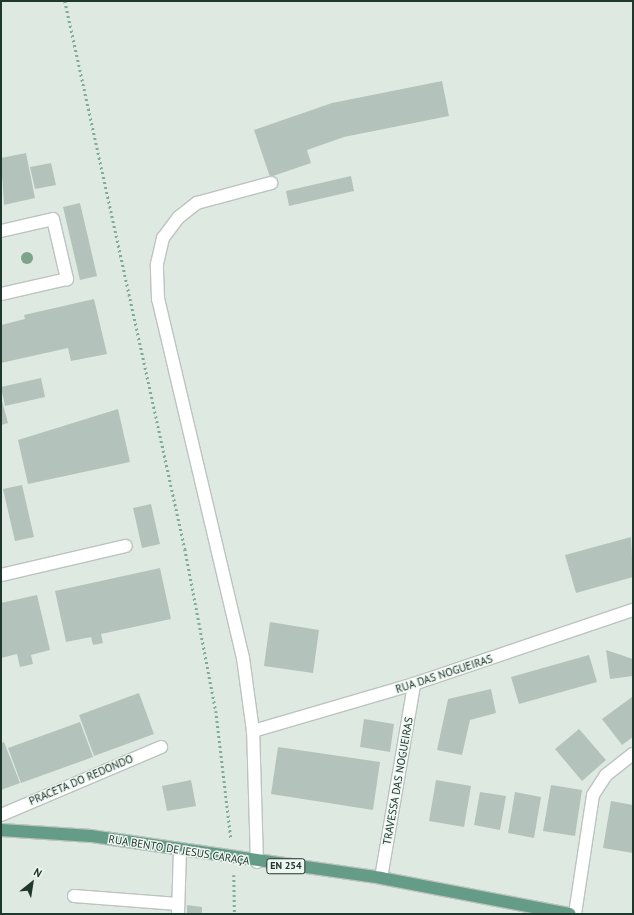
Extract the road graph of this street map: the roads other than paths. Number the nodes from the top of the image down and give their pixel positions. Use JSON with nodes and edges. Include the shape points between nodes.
{"nodes":[{"id":1,"x":271,"y":183,"type":"dead end"},
{"id":2,"x":1,"y":231,"type":"edge"},
{"id":3,"x":1,"y":294,"type":"edge"},
{"id":4,"x":126,"y":546,"type":"dead end"},
{"id":5,"x":1,"y":575,"type":"edge"},
{"id":6,"x":633,"y":610,"type":"edge"},
{"id":7,"x":414,"y":684,"type":"junction"},
{"id":8,"x":253,"y":731,"type":"junction"},
{"id":9,"x":161,"y":747,"type":"dead end"},
{"id":10,"x":633,"y":754,"type":"edge"},
{"id":11,"x":1,"y":815,"type":"edge"},
{"id":12,"x":1,"y":830,"type":"edge"},
{"id":13,"x":180,"y":851,"type":"junction"},
{"id":14,"x":257,"y":862,"type":"junction"},
{"id":15,"x":381,"y":878,"type":"junction"},
{"id":16,"x":74,"y":896,"type":"dead end"},
{"id":17,"x":178,"y":909,"type":"edge"},
{"id":18,"x":570,"y":914,"type":"edge"},
{"id":19,"x":575,"y":914,"type":"edge"}],
"edges":[{"from":1,"to":8,"type":"street","via":[[197,202],[179,217],[163,238],[157,264],[158,300],[243,658]]},
{"from":2,"to":3,"type":"street","via":[[54,219],[67,279]]},
{"from":4,"to":5,"type":"street"},
{"from":6,"to":7,"type":"street","name":"RUA DAS NOGUEIRAS"},
{"from":7,"to":8,"type":"street","name":"RUA DAS NOGUEIRAS"},
{"from":7,"to":15,"type":"street","name":"TRAVESSA DAS NOGUEIRAS"},
{"from":8,"to":14,"type":"street"},
{"from":9,"to":11,"type":"street","name":"PRACETA DO REDONDO"},
{"from":10,"to":19,"type":"street","via":[[606,775],[593,795]]},
{"from":12,"to":13,"type":"main road","name":"RUA BENTO DE JESUS CARAÇA","number":"EN 254","via":[[91,836]]},
{"from":13,"to":14,"type":"main road","name":"RUA BENTO DE JESUS CARAÇA","number":"EN 254"},
{"from":13,"to":17,"type":"street"},
{"from":14,"to":15,"type":"main road","name":"RUA BENTO DE JESUS CARAÇA","number":"EN 254"},
{"from":15,"to":18,"type":"main road","name":"RUA BENTO DE JESUS CARAÇA","number":"EN 254"},
{"from":16,"to":17,"type":"street"}]}
